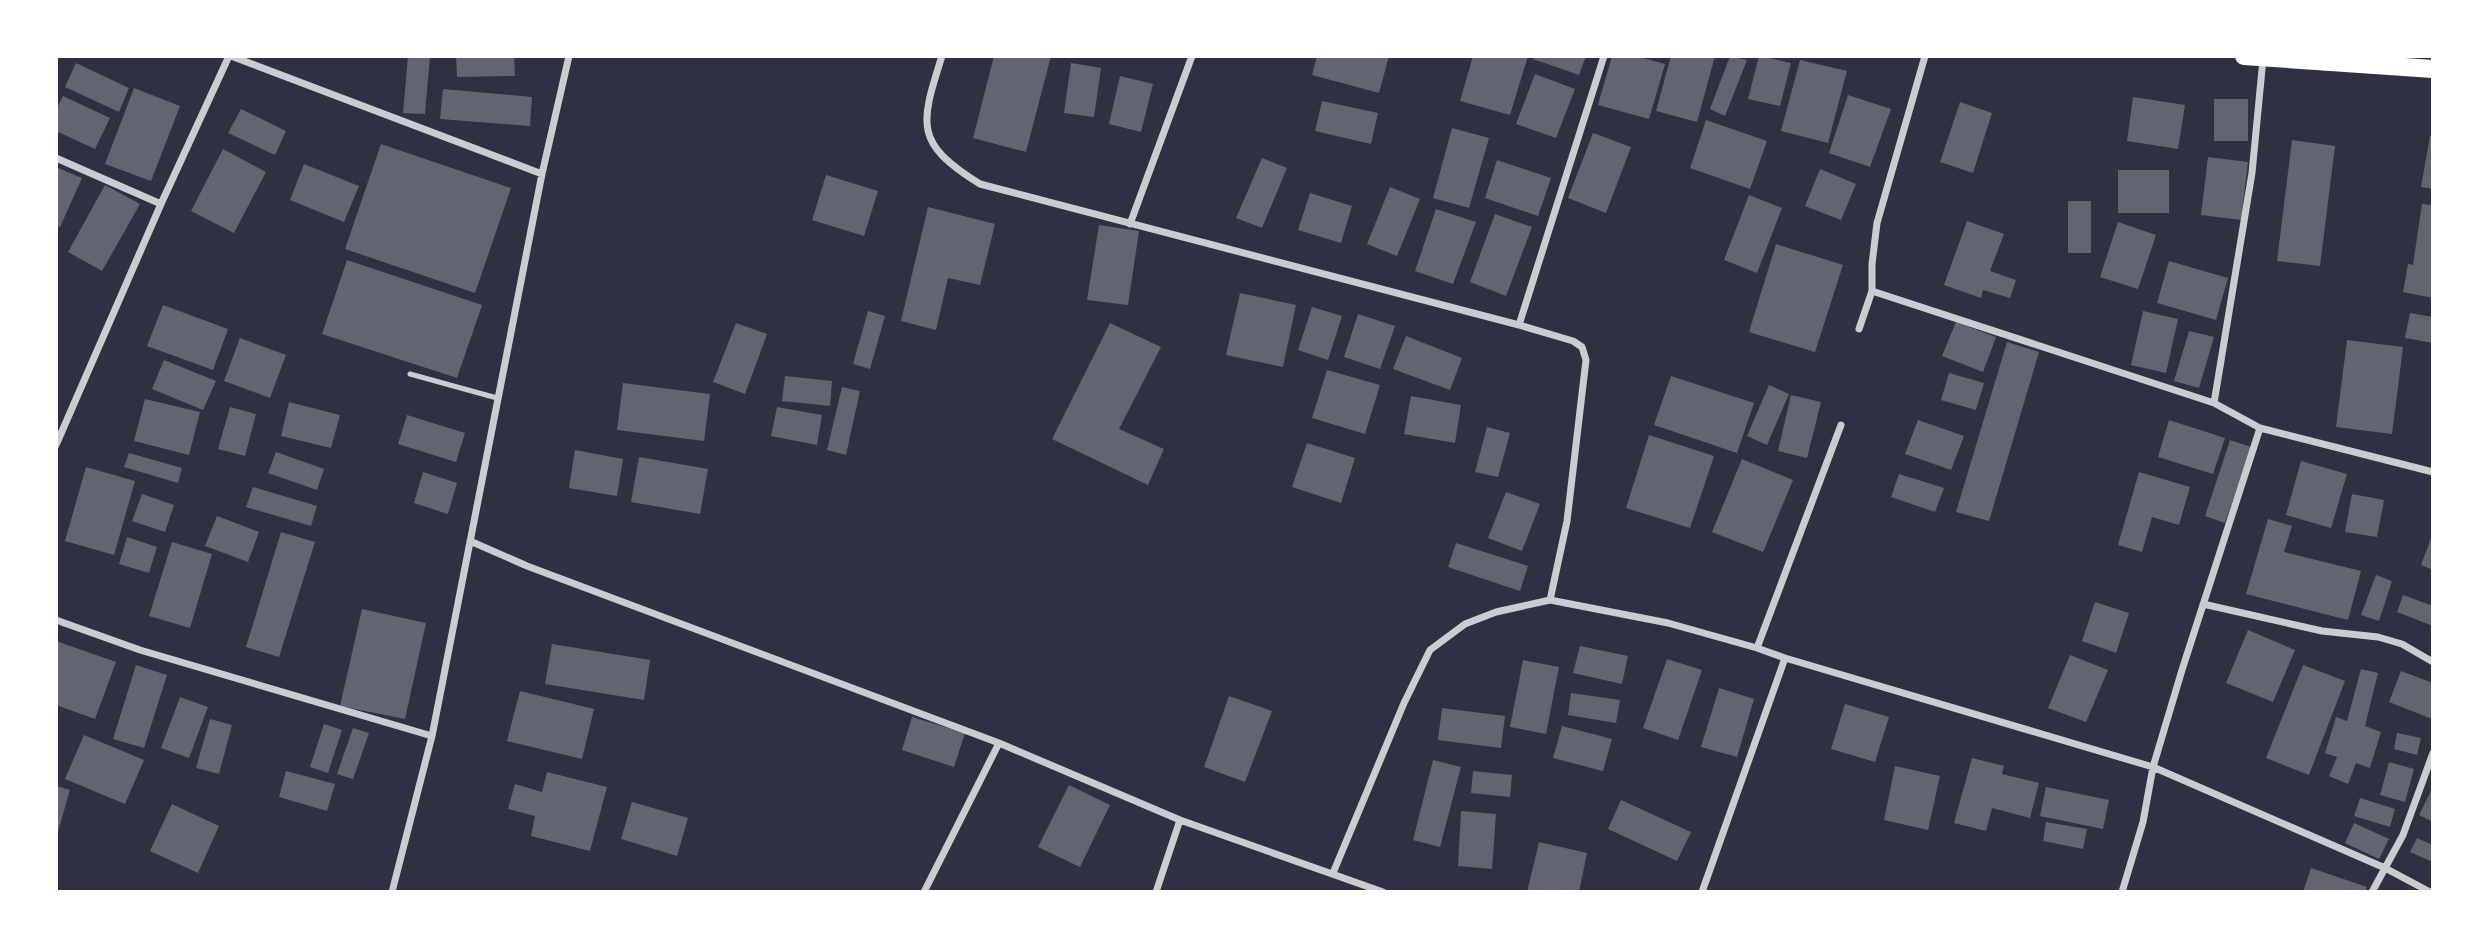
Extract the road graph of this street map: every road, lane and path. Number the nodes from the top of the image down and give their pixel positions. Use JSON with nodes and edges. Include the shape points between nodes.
{"nodes":[{"id":1,"x":230,"y":56,"type":"edge"},
{"id":2,"x":569,"y":56,"type":"edge"},
{"id":3,"x":942,"y":56,"type":"edge"},
{"id":4,"x":1192,"y":56,"type":"edge"},
{"id":5,"x":1604,"y":56,"type":"edge"},
{"id":6,"x":1925,"y":56,"type":"edge"},
{"id":7,"x":2244,"y":56,"type":"edge"},
{"id":8,"x":2263,"y":57,"type":"edge"},
{"id":9,"x":2433,"y":69,"type":"edge"},
{"id":10,"x":56,"y":158,"type":"edge"},
{"id":11,"x":542,"y":174,"type":"junction"},
{"id":12,"x":161,"y":204,"type":"junction"},
{"id":13,"x":1130,"y":223,"type":"junction"},
{"id":14,"x":1872,"y":290,"type":"junction"},
{"id":15,"x":1519,"y":325,"type":"junction"},
{"id":16,"x":1859,"y":329,"type":"dead end"},
{"id":17,"x":410,"y":374,"type":"dead end"},
{"id":18,"x":497,"y":398,"type":"junction"},
{"id":19,"x":2214,"y":403,"type":"junction"},
{"id":20,"x":1841,"y":425,"type":"dead end"},
{"id":21,"x":2260,"y":428,"type":"junction"},
{"id":22,"x":56,"y":445,"type":"edge"},
{"id":23,"x":2433,"y":472,"type":"edge"},
{"id":24,"x":470,"y":541,"type":"junction"},
{"id":25,"x":1550,"y":600,"type":"junction"},
{"id":26,"x":2203,"y":604,"type":"junction"},
{"id":27,"x":56,"y":620,"type":"edge"},
{"id":28,"x":1757,"y":648,"type":"junction"},
{"id":29,"x":1785,"y":658,"type":"junction"},
{"id":30,"x":2433,"y":662,"type":"edge"},
{"id":31,"x":432,"y":736,"type":"junction"},
{"id":32,"x":999,"y":743,"type":"junction"},
{"id":33,"x":2433,"y":753,"type":"edge"},
{"id":34,"x":2153,"y":767,"type":"junction"},
{"id":35,"x":1180,"y":820,"type":"junction"},
{"id":36,"x":2385,"y":868,"type":"junction"},
{"id":37,"x":1333,"y":873,"type":"junction"},
{"id":38,"x":392,"y":892,"type":"edge"},
{"id":39,"x":924,"y":892,"type":"edge"},
{"id":40,"x":1156,"y":892,"type":"edge"},
{"id":41,"x":1383,"y":892,"type":"edge"},
{"id":42,"x":1702,"y":892,"type":"edge"},
{"id":43,"x":2122,"y":892,"type":"edge"},
{"id":44,"x":2372,"y":892,"type":"edge"},
{"id":45,"x":2430,"y":892,"type":"edge"}],
"edges":[{"from":1,"to":11,"type":"street"},
{"from":1,"to":12,"type":"street"},
{"from":2,"to":11,"type":"street"},
{"from":3,"to":13,"type":"street","via":[[926,119],[933,148],[952,167],[980,184]]},
{"from":4,"to":13,"type":"street"},
{"from":5,"to":15,"type":"street"},
{"from":6,"to":14,"type":"street","via":[[1877,223]]},
{"from":7,"to":8,"type":"main road"},
{"from":8,"to":9,"type":"main road"},
{"from":8,"to":19,"type":"street","via":[[2252,173]]},
{"from":10,"to":12,"type":"street"},
{"from":11,"to":18,"type":"street"},
{"from":12,"to":22,"type":"street"},
{"from":13,"to":15,"type":"street"},
{"from":14,"to":16,"type":"street"},
{"from":14,"to":19,"type":"street"},
{"from":15,"to":25,"type":"street","via":[[1573,341],[1582,347],[1586,360],[1567,521]]},
{"from":17,"to":18,"type":"lane"},
{"from":18,"to":24,"type":"street"},
{"from":19,"to":21,"type":"street"},
{"from":20,"to":28,"type":"street"},
{"from":21,"to":23,"type":"street"},
{"from":21,"to":26,"type":"street"},
{"from":24,"to":31,"type":"street"},
{"from":24,"to":32,"type":"street"},
{"from":25,"to":28,"type":"street","via":[[1668,623]]},
{"from":25,"to":37,"type":"street","via":[[1465,624],[1430,650]]},
{"from":26,"to":30,"type":"street","via":[[2322,631],[2378,637],[2402,644]]},
{"from":26,"to":34,"type":"street"},
{"from":27,"to":31,"type":"street","via":[[140,650]]},
{"from":28,"to":29,"type":"street"},
{"from":29,"to":34,"type":"street"},
{"from":29,"to":42,"type":"street"},
{"from":31,"to":38,"type":"street"},
{"from":32,"to":35,"type":"street"},
{"from":32,"to":39,"type":"street"},
{"from":33,"to":36,"type":"street","via":[[2403,835]]},
{"from":34,"to":36,"type":"street"},
{"from":34,"to":43,"type":"street","via":[[2143,822]]},
{"from":35,"to":37,"type":"street"},
{"from":35,"to":40,"type":"street"},
{"from":36,"to":44,"type":"street"},
{"from":36,"to":45,"type":"street"},
{"from":37,"to":41,"type":"street"}]}
